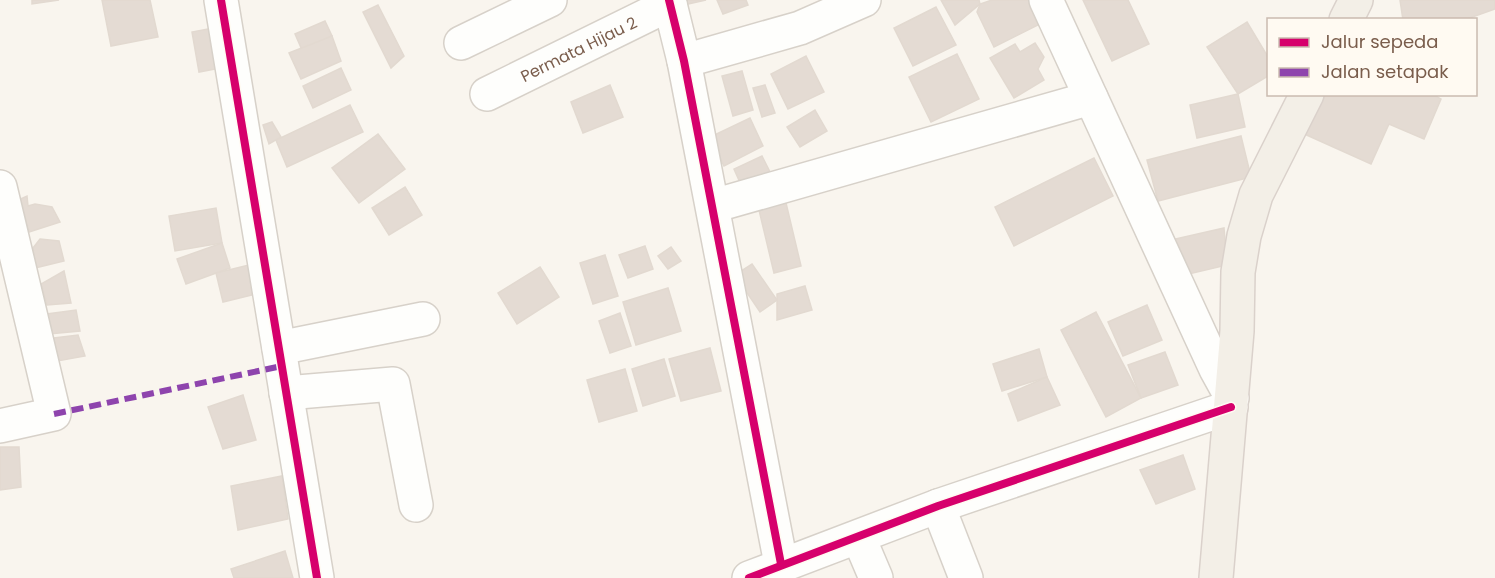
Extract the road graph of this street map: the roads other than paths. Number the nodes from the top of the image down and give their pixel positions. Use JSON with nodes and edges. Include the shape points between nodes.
{"nodes":[{"id":1,"x":221,"y":0,"type":"edge"},
{"id":2,"x":550,"y":0,"type":"edge"},
{"id":3,"x":864,"y":0,"type":"edge"},
{"id":4,"x":1046,"y":0,"type":"edge"},
{"id":5,"x":1356,"y":0,"type":"edge"},
{"id":6,"x":670,"y":2,"type":"edge"},
{"id":7,"x":1347,"y":18,"type":"edge"},
{"id":8,"x":461,"y":43,"type":"dead end"},
{"id":9,"x":684,"y":61,"type":"junction"},
{"id":10,"x":487,"y":94,"type":"dead end"},
{"id":11,"x":1306,"y":96,"type":"edge"},
{"id":12,"x":1091,"y":98,"type":"junction"},
{"id":13,"x":0,"y":187,"type":"edge"},
{"id":14,"x":713,"y":206,"type":"junction"},
{"id":15,"x":423,"y":319,"type":"dead end"},
{"id":16,"x":279,"y":348,"type":"junction"},
{"id":17,"x":286,"y":393,"type":"junction"},
{"id":18,"x":1231,"y":402,"type":"junction"},
{"id":19,"x":0,"y":426,"type":"edge"},
{"id":20,"x":416,"y":506,"type":"dead end"},
{"id":21,"x":938,"y":506,"type":"junction"},
{"id":22,"x":859,"y":538,"type":"junction"},
{"id":23,"x":781,"y":564,"type":"junction"},
{"id":24,"x":317,"y":578,"type":"edge"},
{"id":25,"x":749,"y":578,"type":"edge"},
{"id":26,"x":876,"y":578,"type":"edge"},
{"id":27,"x":966,"y":578,"type":"edge"},
{"id":28,"x":1216,"y":578,"type":"edge"}],
"edges":[{"from":1,"to":16,"type":"street"},
{"from":2,"to":8,"type":"street"},
{"from":3,"to":9,"type":"street","via":[[800,27]]},
{"from":4,"to":12,"type":"street"},
{"from":5,"to":7,"type":"main road"},
{"from":6,"to":9,"type":"street"},
{"from":6,"to":10,"type":"street","name":"Permata Hijau 2"},
{"from":9,"to":14,"type":"street"},
{"from":11,"to":18,"type":"main road","via":[[1256,195],[1244,236],[1238,273],[1238,331]]},
{"from":12,"to":14,"type":"street"},
{"from":12,"to":18,"type":"street"},
{"from":13,"to":19,"type":"street","via":[[54,414]]},
{"from":14,"to":23,"type":"street"},
{"from":15,"to":16,"type":"street"},
{"from":16,"to":17,"type":"street"},
{"from":17,"to":20,"type":"street","via":[[393,384]]},
{"from":17,"to":24,"type":"street"},
{"from":18,"to":21,"type":"street"},
{"from":18,"to":28,"type":"main road"},
{"from":21,"to":22,"type":"street"},
{"from":21,"to":27,"type":"street"},
{"from":22,"to":23,"type":"street"},
{"from":22,"to":26,"type":"street"},
{"from":23,"to":25,"type":"street"}]}
